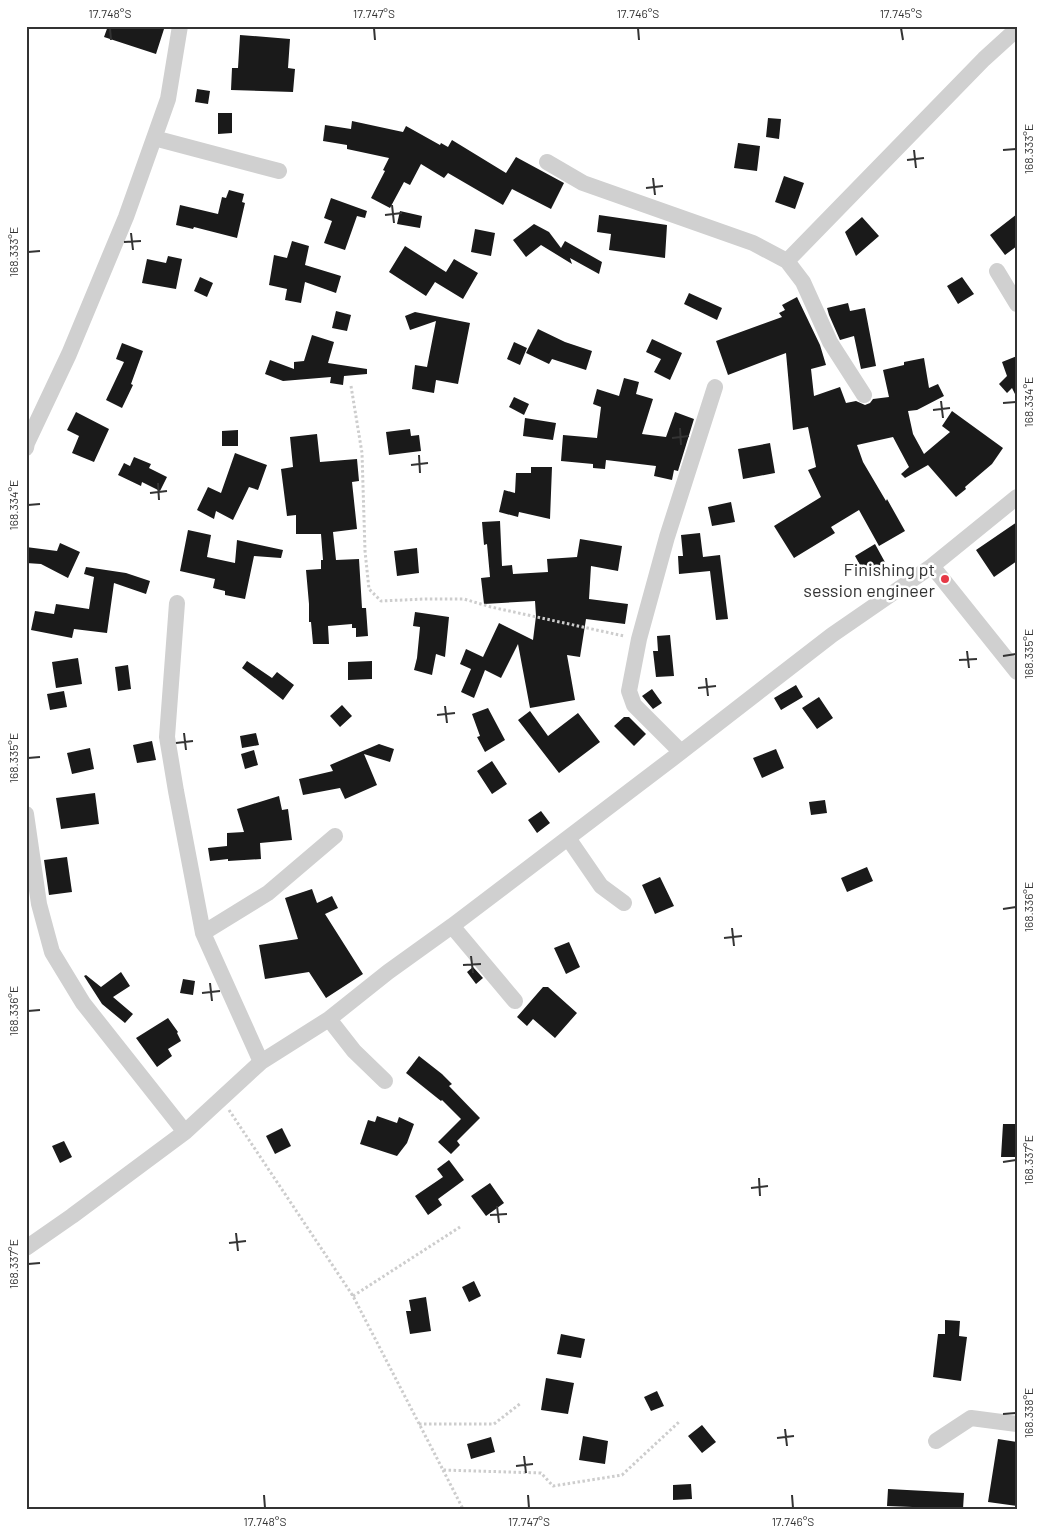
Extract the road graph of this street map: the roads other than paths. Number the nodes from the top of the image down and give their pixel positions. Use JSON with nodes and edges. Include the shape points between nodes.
{"nodes":[{"id":1,"x":180,"y":26,"type":"edge"},
{"id":2,"x":1017,"y":29,"type":"edge"},
{"id":3,"x":154,"y":138,"type":"junction"},
{"id":4,"x":547,"y":162,"type":"dead end"},
{"id":5,"x":279,"y":171,"type":"dead end"},
{"id":6,"x":787,"y":261,"type":"junction"},
{"id":7,"x":997,"y":271,"type":"dead end"},
{"id":8,"x":1017,"y":304,"type":"edge"},
{"id":9,"x":715,"y":387,"type":"dead end"},
{"id":10,"x":864,"y":396,"type":"dead end"},
{"id":11,"x":26,"y":448,"type":"edge"},
{"id":12,"x":1017,"y":497,"type":"edge"},
{"id":13,"x":932,"y":566,"type":"junction"},
{"id":14,"x":176,"y":603,"type":"dead end"},
{"id":15,"x":1017,"y":672,"type":"edge"},
{"id":16,"x":681,"y":752,"type":"junction"},
{"id":17,"x":26,"y":814,"type":"edge"},
{"id":18,"x":335,"y":836,"type":"dead end"},
{"id":19,"x":568,"y":838,"type":"junction"},
{"id":20,"x":624,"y":903,"type":"dead end"},
{"id":21,"x":452,"y":926,"type":"junction"},
{"id":22,"x":203,"y":933,"type":"junction"},
{"id":23,"x":516,"y":1001,"type":"dead end"},
{"id":24,"x":329,"y":1019,"type":"junction"},
{"id":25,"x":261,"y":1062,"type":"junction"},
{"id":26,"x":385,"y":1081,"type":"dead end"},
{"id":27,"x":185,"y":1132,"type":"junction"},
{"id":28,"x":26,"y":1248,"type":"edge"},
{"id":29,"x":1017,"y":1424,"type":"edge"},
{"id":30,"x":936,"y":1442,"type":"dead end"}],
"edges":[{"from":1,"to":3,"type":"street","via":[[168,99]]},
{"from":2,"to":6,"type":"street"},
{"from":3,"to":5,"type":"street"},
{"from":3,"to":11,"type":"street","via":[[126,217]]},
{"from":4,"to":6,"type":"street","via":[[583,183],[753,243]]},
{"from":6,"to":10,"type":"street","via":[[803,282],[830,342]]},
{"from":7,"to":8,"type":"street"},
{"from":9,"to":16,"type":"street","via":[[667,537],[639,639],[629,690],[634,705]]},
{"from":12,"to":13,"type":"street"},
{"from":13,"to":15,"type":"street"},
{"from":13,"to":16,"type":"street","via":[[832,635]]},
{"from":14,"to":22,"type":"street","via":[[167,737]]},
{"from":16,"to":19,"type":"street"},
{"from":17,"to":27,"type":"street","via":[[39,904],[52,952],[83,1002]]},
{"from":18,"to":22,"type":"street","via":[[268,893]]},
{"from":19,"to":20,"type":"street","via":[[601,886]]},
{"from":19,"to":21,"type":"street"},
{"from":21,"to":23,"type":"street"},
{"from":21,"to":24,"type":"street"},
{"from":22,"to":25,"type":"street"},
{"from":24,"to":25,"type":"street"},
{"from":24,"to":26,"type":"street","via":[[354,1051]]},
{"from":25,"to":27,"type":"street"},
{"from":27,"to":28,"type":"street"},
{"from":29,"to":30,"type":"street","via":[[971,1418]]}]}
